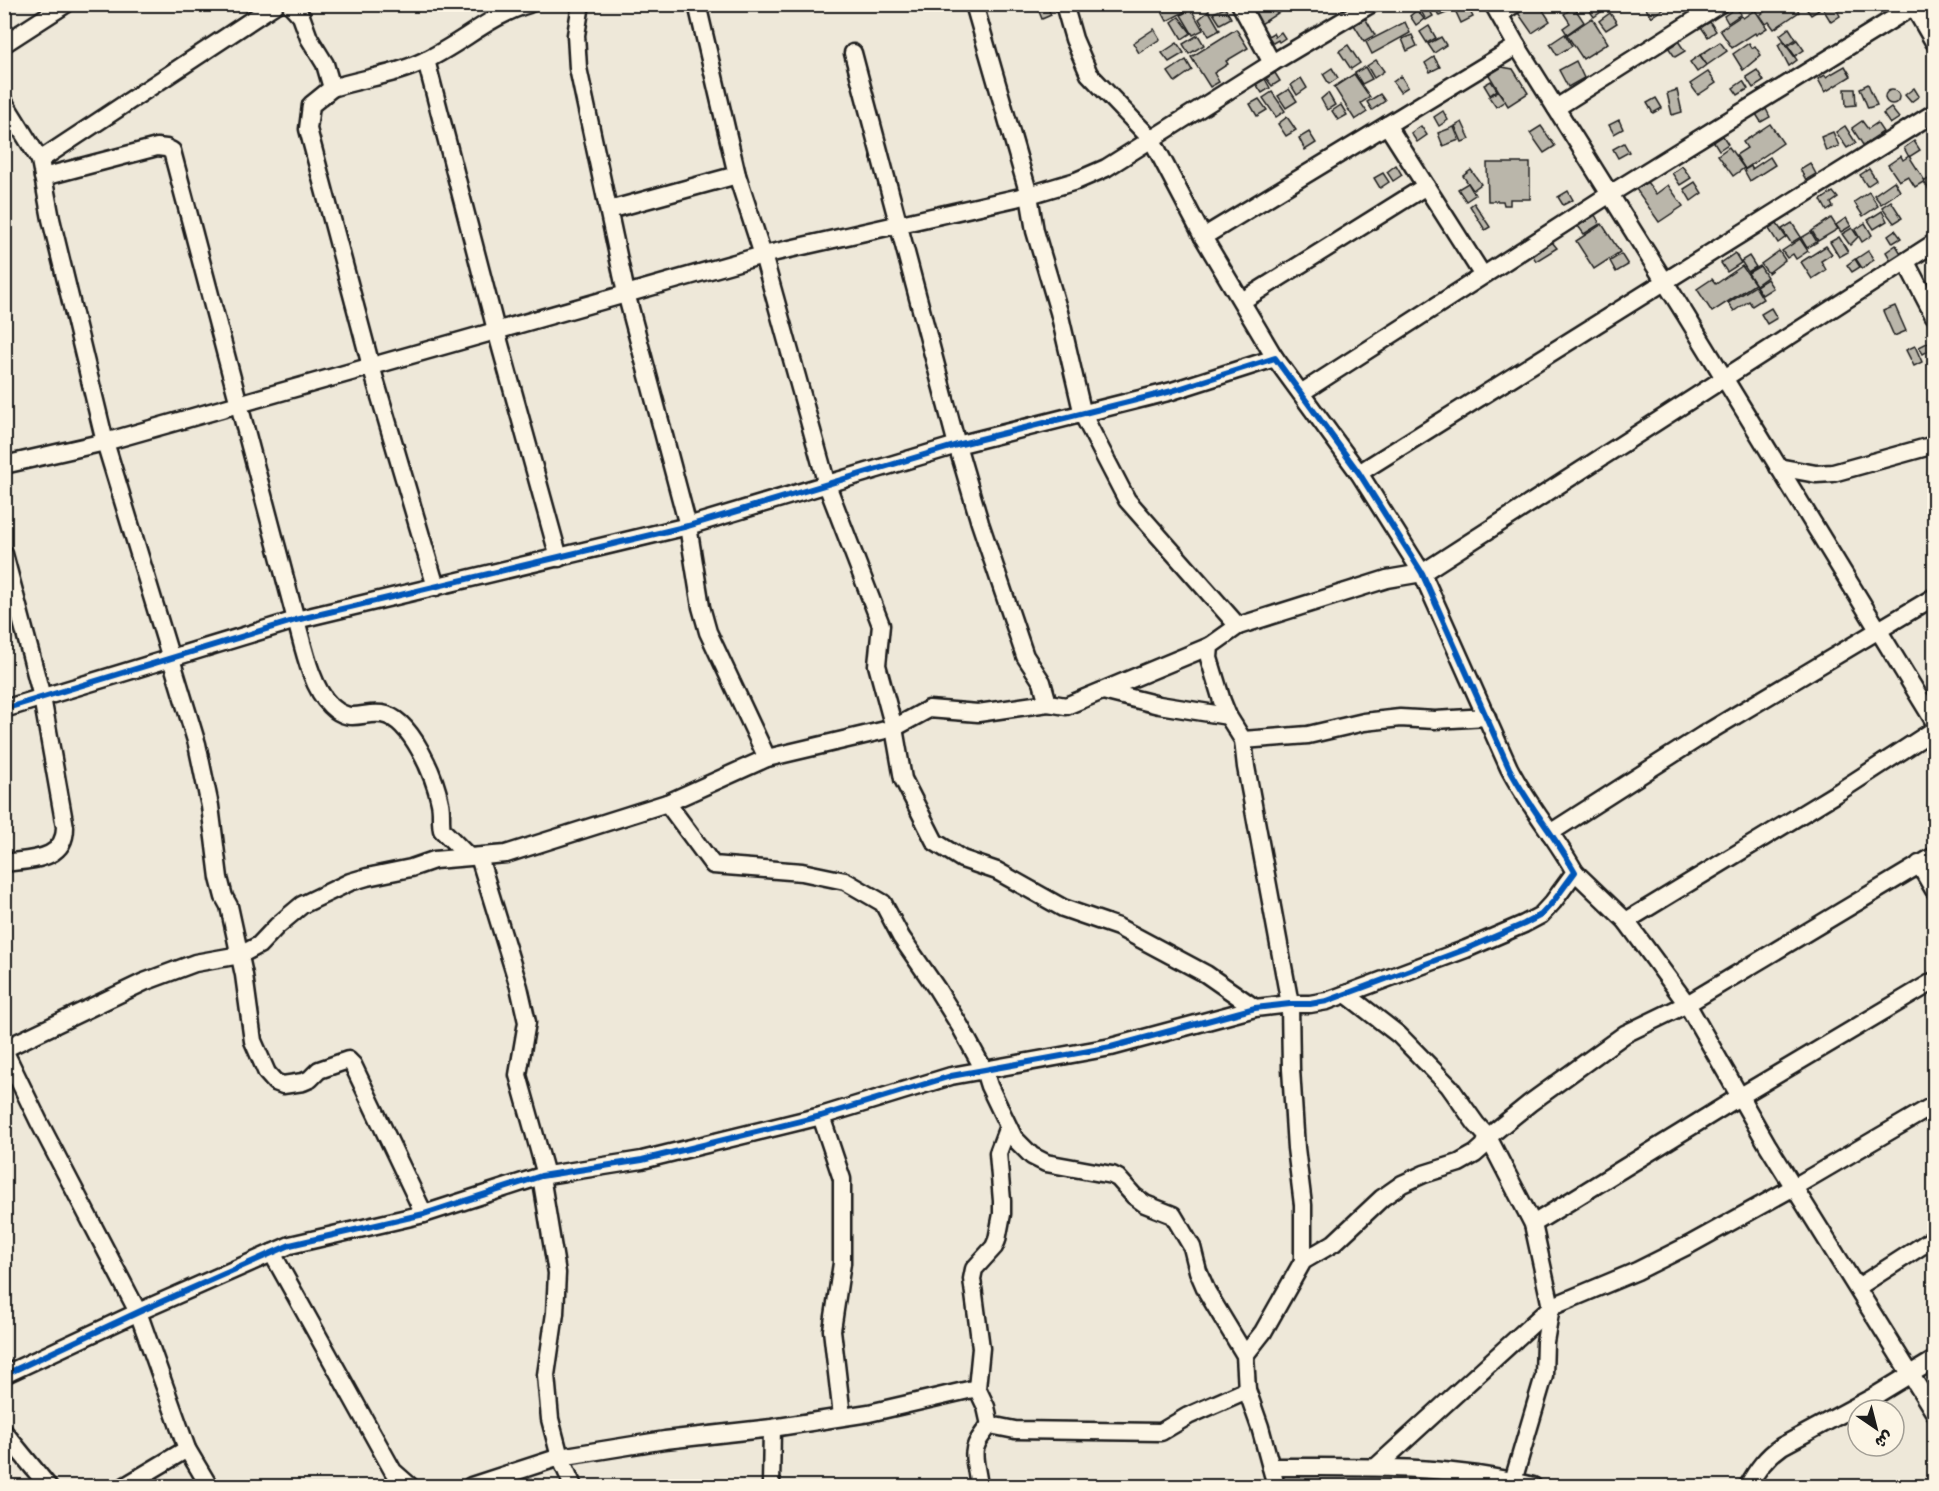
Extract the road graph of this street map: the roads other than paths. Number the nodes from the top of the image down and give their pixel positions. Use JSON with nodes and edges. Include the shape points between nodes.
{"nodes":[{"id":1,"x":66,"y":4,"type":"edge"},
{"id":2,"x":276,"y":4,"type":"edge"},
{"id":3,"x":290,"y":4,"type":"edge"},
{"id":4,"x":529,"y":4,"type":"edge"},
{"id":5,"x":581,"y":4,"type":"edge"},
{"id":6,"x":697,"y":4,"type":"edge"},
{"id":7,"x":974,"y":4,"type":"edge"},
{"id":8,"x":1064,"y":4,"type":"edge"},
{"id":9,"x":1240,"y":4,"type":"edge"},
{"id":10,"x":1371,"y":4,"type":"edge"},
{"id":11,"x":1515,"y":4,"type":"edge"},
{"id":12,"x":1720,"y":4,"type":"edge"},
{"id":13,"x":1914,"y":5,"type":"edge"},
{"id":14,"x":1496,"y":9,"type":"edge"},
{"id":15,"x":1935,"y":42,"type":"edge"},
{"id":16,"x":4,"y":44,"type":"edge"},
{"id":17,"x":1517,"y":46,"type":"junction"},
{"id":18,"x":853,"y":53,"type":"dead end"},
{"id":19,"x":426,"y":60,"type":"junction"},
{"id":20,"x":1272,"y":63,"type":"junction"},
{"id":21,"x":332,"y":88,"type":"junction"},
{"id":22,"x":4,"y":102,"type":"edge"},
{"id":23,"x":1556,"y":108,"type":"junction"},
{"id":24,"x":1935,"y":114,"type":"edge"},
{"id":25,"x":1387,"y":125,"type":"junction"},
{"id":26,"x":1152,"y":140,"type":"junction"},
{"id":27,"x":40,"y":160,"type":"junction"},
{"id":28,"x":737,"y":175,"type":"junction"},
{"id":29,"x":43,"y":177,"type":"junction"},
{"id":30,"x":1426,"y":186,"type":"junction"},
{"id":31,"x":1610,"y":194,"type":"junction"},
{"id":32,"x":1029,"y":195,"type":"junction"},
{"id":33,"x":609,"y":210,"type":"junction"},
{"id":34,"x":898,"y":224,"type":"junction"},
{"id":35,"x":1203,"y":237,"type":"junction"},
{"id":36,"x":1935,"y":243,"type":"edge"},
{"id":37,"x":763,"y":255,"type":"junction"},
{"id":38,"x":1906,"y":262,"type":"junction"},
{"id":39,"x":1482,"y":274,"type":"junction"},
{"id":40,"x":1665,"y":284,"type":"junction"},
{"id":41,"x":627,"y":293,"type":"junction"},
{"id":42,"x":1242,"y":301,"type":"junction"},
{"id":43,"x":1935,"y":316,"type":"edge"},
{"id":44,"x":496,"y":330,"type":"junction"},
{"id":45,"x":1275,"y":358,"type":"junction"},
{"id":46,"x":371,"y":366,"type":"junction"},
{"id":47,"x":1724,"y":379,"type":"junction"},
{"id":48,"x":1301,"y":393,"type":"junction"},
{"id":49,"x":238,"y":404,"type":"junction"},
{"id":50,"x":1083,"y":415,"type":"junction"},
{"id":51,"x":105,"y":442,"type":"junction"},
{"id":52,"x":957,"y":445,"type":"junction"},
{"id":53,"x":1935,"y":446,"type":"edge"},
{"id":54,"x":4,"y":465,"type":"edge"},
{"id":55,"x":1778,"y":467,"type":"junction"},
{"id":56,"x":1359,"y":473,"type":"junction"},
{"id":57,"x":826,"y":485,"type":"junction"},
{"id":58,"x":688,"y":526,"type":"junction"},
{"id":59,"x":4,"y":554,"type":"edge"},
{"id":60,"x":559,"y":558,"type":"junction"},
{"id":61,"x":1422,"y":573,"type":"junction"},
{"id":62,"x":436,"y":587,"type":"junction"},
{"id":63,"x":1935,"y":597,"type":"edge"},
{"id":64,"x":296,"y":620,"type":"junction"},
{"id":65,"x":1238,"y":626,"type":"junction"},
{"id":66,"x":1878,"y":630,"type":"junction"},
{"id":67,"x":1210,"y":646,"type":"junction"},
{"id":68,"x":173,"y":659,"type":"junction"},
{"id":69,"x":1102,"y":691,"type":"junction"},
{"id":70,"x":42,"y":697,"type":"junction"},
{"id":71,"x":1048,"y":703,"type":"junction"},
{"id":72,"x":4,"y":709,"type":"edge"},
{"id":73,"x":1228,"y":716,"type":"junction"},
{"id":74,"x":1487,"y":717,"type":"junction"},
{"id":75,"x":1935,"y":721,"type":"edge"},
{"id":76,"x":894,"y":728,"type":"junction"},
{"id":77,"x":1935,"y":730,"type":"edge"},
{"id":78,"x":1244,"y":741,"type":"junction"},
{"id":79,"x":767,"y":758,"type":"junction"},
{"id":80,"x":667,"y":803,"type":"junction"},
{"id":81,"x":1550,"y":833,"type":"junction"},
{"id":82,"x":1935,"y":856,"type":"edge"},
{"id":83,"x":473,"y":857,"type":"junction"},
{"id":84,"x":4,"y":863,"type":"edge"},
{"id":85,"x":1919,"y":864,"type":"junction"},
{"id":86,"x":1575,"y":872,"type":"junction"},
{"id":87,"x":1935,"y":890,"type":"edge"},
{"id":88,"x":1626,"y":921,"type":"junction"},
{"id":89,"x":240,"y":955,"type":"junction"},
{"id":90,"x":1935,"y":981,"type":"edge"},
{"id":91,"x":1346,"y":994,"type":"junction"},
{"id":92,"x":1290,"y":1004,"type":"junction"},
{"id":93,"x":1687,"y":1004,"type":"junction"},
{"id":94,"x":1255,"y":1008,"type":"junction"},
{"id":95,"x":4,"y":1050,"type":"edge"},
{"id":96,"x":984,"y":1070,"type":"junction"},
{"id":97,"x":1739,"y":1096,"type":"junction"},
{"id":98,"x":1935,"y":1105,"type":"edge"},
{"id":99,"x":821,"y":1116,"type":"junction"},
{"id":100,"x":1007,"y":1129,"type":"junction"},
{"id":101,"x":1488,"y":1137,"type":"junction"},
{"id":102,"x":543,"y":1176,"type":"junction"},
{"id":103,"x":1794,"y":1187,"type":"junction"},
{"id":104,"x":424,"y":1214,"type":"junction"},
{"id":105,"x":1533,"y":1224,"type":"junction"},
{"id":106,"x":1935,"y":1238,"type":"edge"},
{"id":107,"x":272,"y":1253,"type":"junction"},
{"id":108,"x":1303,"y":1261,"type":"junction"},
{"id":109,"x":1858,"y":1287,"type":"junction"},
{"id":110,"x":1551,"y":1307,"type":"junction"},
{"id":111,"x":138,"y":1312,"type":"junction"},
{"id":112,"x":1245,"y":1355,"type":"junction"},
{"id":113,"x":1935,"y":1359,"type":"edge"},
{"id":114,"x":1910,"y":1374,"type":"junction"},
{"id":115,"x":4,"y":1375,"type":"edge"},
{"id":116,"x":977,"y":1389,"type":"junction"},
{"id":117,"x":1247,"y":1390,"type":"junction"},
{"id":118,"x":1935,"y":1412,"type":"edge"},
{"id":119,"x":842,"y":1416,"type":"junction"},
{"id":120,"x":990,"y":1425,"type":"junction"},
{"id":121,"x":772,"y":1428,"type":"junction"},
{"id":122,"x":4,"y":1432,"type":"edge"},
{"id":123,"x":187,"y":1449,"type":"junction"},
{"id":124,"x":560,"y":1457,"type":"junction"},
{"id":125,"x":1271,"y":1467,"type":"junction"},
{"id":126,"x":1376,"y":1467,"type":"junction"},
{"id":127,"x":1513,"y":1481,"type":"junction"},
{"id":128,"x":48,"y":1486,"type":"edge"},
{"id":129,"x":125,"y":1486,"type":"edge"},
{"id":130,"x":209,"y":1486,"type":"edge"},
{"id":131,"x":410,"y":1486,"type":"edge"},
{"id":132,"x":471,"y":1486,"type":"edge"},
{"id":133,"x":573,"y":1486,"type":"edge"},
{"id":134,"x":771,"y":1486,"type":"edge"},
{"id":135,"x":979,"y":1486,"type":"edge"},
{"id":136,"x":1276,"y":1486,"type":"edge"},
{"id":137,"x":1533,"y":1486,"type":"edge"},
{"id":138,"x":1748,"y":1486,"type":"edge"}],
"edges":[{"from":1,"to":16,"type":"street"},
{"from":2,"to":27,"type":"street"},
{"from":3,"to":21,"type":"street","via":[[301,16],[325,64]]},
{"from":4,"to":19,"type":"street","via":[[492,19]]},
{"from":5,"to":33,"type":"street","via":[[576,34],[578,68]]},
{"from":6,"to":28,"type":"street"},
{"from":7,"to":32,"type":"street"},
{"from":8,"to":26,"type":"street","via":[[1089,74]]},
{"from":9,"to":20,"type":"street"},
{"from":10,"to":20,"type":"street"},
{"from":11,"to":14,"type":"street"},
{"from":12,"to":23,"type":"street"},
{"from":13,"to":15,"type":"street"},
{"from":13,"to":31,"type":"street"},
{"from":14,"to":17,"type":"street"},
{"from":17,"to":23,"type":"street"},
{"from":17,"to":25,"type":"street"},
{"from":18,"to":34,"type":"street"},
{"from":19,"to":21,"type":"street","via":[[399,72]]},
{"from":19,"to":44,"type":"street"},
{"from":20,"to":26,"type":"street"},
{"from":21,"to":46,"type":"street","via":[[311,105],[308,129]]},
{"from":22,"to":27,"type":"street"},
{"from":23,"to":31,"type":"street"},
{"from":24,"to":40,"type":"street"},
{"from":25,"to":30,"type":"street"},
{"from":25,"to":35,"type":"street"},
{"from":26,"to":32,"type":"street","via":[[1106,168]]},
{"from":26,"to":35,"type":"street"},
{"from":27,"to":29,"type":"street"},
{"from":28,"to":33,"type":"street"},
{"from":28,"to":37,"type":"street"},
{"from":29,"to":49,"type":"street","via":[[157,147],[172,151]]},
{"from":29,"to":51,"type":"street"},
{"from":30,"to":39,"type":"street"},
{"from":30,"to":42,"type":"street"},
{"from":31,"to":39,"type":"street"},
{"from":31,"to":40,"type":"street"},
{"from":32,"to":34,"type":"street"},
{"from":32,"to":50,"type":"street"},
{"from":33,"to":41,"type":"street"},
{"from":34,"to":37,"type":"street"},
{"from":34,"to":52,"type":"street"},
{"from":35,"to":42,"type":"street"},
{"from":36,"to":38,"type":"street"},
{"from":37,"to":41,"type":"street"},
{"from":37,"to":57,"type":"street"},
{"from":38,"to":43,"type":"street"},
{"from":38,"to":47,"type":"street"},
{"from":39,"to":48,"type":"street"},
{"from":40,"to":47,"type":"street"},
{"from":40,"to":56,"type":"street"},
{"from":41,"to":44,"type":"street"},
{"from":41,"to":58,"type":"street"},
{"from":42,"to":45,"type":"street"},
{"from":44,"to":46,"type":"street"},
{"from":44,"to":60,"type":"street"},
{"from":45,"to":48,"type":"street"},
{"from":45,"to":50,"type":"street"},
{"from":46,"to":49,"type":"street"},
{"from":46,"to":62,"type":"street"},
{"from":47,"to":55,"type":"street"},
{"from":47,"to":61,"type":"street"},
{"from":48,"to":56,"type":"street"},
{"from":49,"to":51,"type":"street"},
{"from":49,"to":64,"type":"street"},
{"from":50,"to":52,"type":"street"},
{"from":50,"to":65,"type":"street","via":[[1127,500]]},
{"from":51,"to":54,"type":"street"},
{"from":51,"to":68,"type":"street"},
{"from":52,"to":57,"type":"street"},
{"from":52,"to":71,"type":"street","via":[[1025,656],[1042,682]]},
{"from":53,"to":55,"type":"street","via":[[1833,473]]},
{"from":55,"to":66,"type":"street"},
{"from":56,"to":61,"type":"street"},
{"from":57,"to":58,"type":"street"},
{"from":57,"to":76,"type":"street","via":[[881,625],[877,665]]},
{"from":58,"to":60,"type":"street"},
{"from":58,"to":79,"type":"street","via":[[708,632]]},
{"from":59,"to":70,"type":"street"},
{"from":60,"to":62,"type":"street"},
{"from":61,"to":65,"type":"street","via":[[1388,579]]},
{"from":61,"to":74,"type":"street"},
{"from":62,"to":64,"type":"street"},
{"from":63,"to":66,"type":"street"},
{"from":64,"to":68,"type":"street"},
{"from":64,"to":83,"type":"street","via":[[317,685],[331,706],[357,717],[380,713],[392,716],[407,730],[435,784],[442,830]]},
{"from":65,"to":67,"type":"street"},
{"from":66,"to":75,"type":"street"},
{"from":66,"to":81,"type":"street","via":[[1702,735]]},
{"from":67,"to":69,"type":"street"},
{"from":67,"to":73,"type":"street","via":[[1209,658]]},
{"from":68,"to":70,"type":"street"},
{"from":68,"to":89,"type":"street","via":[[205,777],[219,878]]},
{"from":69,"to":71,"type":"street","via":[[1066,706]]},
{"from":69,"to":73,"type":"street"},
{"from":70,"to":72,"type":"street"},
{"from":70,"to":84,"type":"street","via":[[65,837],[48,856]]},
{"from":71,"to":76,"type":"street","via":[[978,713],[928,709]]},
{"from":73,"to":78,"type":"street"},
{"from":74,"to":78,"type":"street","via":[[1400,718],[1308,735]]},
{"from":74,"to":81,"type":"street","via":[[1520,789]]},
{"from":76,"to":79,"type":"street"},
{"from":76,"to":94,"type":"street","via":[[903,779],[935,842],[962,859],[998,871],[1063,908],[1118,927],[1206,974]]},
{"from":77,"to":88,"type":"street"},
{"from":78,"to":92,"type":"street"},
{"from":79,"to":80,"type":"street"},
{"from":80,"to":83,"type":"street","via":[[506,854]]},
{"from":80,"to":96,"type":"street","via":[[713,865],[802,872],[845,881],[883,903]]},
{"from":81,"to":86,"type":"street"},
{"from":82,"to":85,"type":"street"},
{"from":83,"to":89,"type":"street","via":[[434,860],[367,876],[329,890],[302,905],[259,945]]},
{"from":83,"to":102,"type":"street","via":[[519,987],[527,1022],[518,1075]]},
{"from":85,"to":87,"type":"street"},
{"from":85,"to":93,"type":"street"},
{"from":86,"to":88,"type":"street"},
{"from":86,"to":91,"type":"street","via":[[1547,908],[1524,924]]},
{"from":88,"to":93,"type":"street"},
{"from":89,"to":95,"type":"street","via":[[195,963],[144,982]]},
{"from":89,"to":104,"type":"street","via":[[253,1041],[267,1072],[275,1082],[294,1084],[348,1060]]},
{"from":90,"to":97,"type":"street"},
{"from":91,"to":92,"type":"street","via":[[1310,1004]]},
{"from":91,"to":101,"type":"street","via":[[1399,1035],[1433,1068]]},
{"from":92,"to":94,"type":"street"},
{"from":92,"to":108,"type":"street"},
{"from":93,"to":97,"type":"street"},
{"from":93,"to":101,"type":"street","via":[[1625,1034]]},
{"from":94,"to":96,"type":"street","via":[[1111,1047]]},
{"from":95,"to":111,"type":"street"},
{"from":96,"to":99,"type":"street","via":[[951,1076]]},
{"from":96,"to":100,"type":"street"},
{"from":97,"to":103,"type":"street"},
{"from":97,"to":105,"type":"street"},
{"from":98,"to":103,"type":"street"},
{"from":99,"to":102,"type":"street","via":[[642,1160]]},
{"from":99,"to":119,"type":"street","via":[[842,1179],[842,1263],[832,1330]]},
{"from":100,"to":112,"type":"street","via":[[1023,1149],[1039,1160],[1112,1175],[1134,1197],[1173,1215],[1192,1247],[1207,1292]]},
{"from":100,"to":116,"type":"street","via":[[998,1153],[1002,1214],[997,1240],[974,1269],[972,1279],[981,1348]]},
{"from":101,"to":105,"type":"street"},
{"from":101,"to":108,"type":"street","via":[[1484,1146],[1459,1163],[1402,1184],[1334,1243]]},
{"from":102,"to":104,"type":"street"},
{"from":102,"to":124,"type":"street","via":[[556,1273],[546,1375],[550,1419]]},
{"from":103,"to":109,"type":"street"},
{"from":103,"to":110,"type":"street","via":[[1647,1266]]},
{"from":104,"to":107,"type":"street","via":[[290,1245]]},
{"from":105,"to":110,"type":"street"},
{"from":106,"to":109,"type":"street"},
{"from":107,"to":111,"type":"street"},
{"from":107,"to":131,"type":"street","via":[[393,1471]]},
{"from":108,"to":112,"type":"street","via":[[1263,1332]]},
{"from":109,"to":114,"type":"street"},
{"from":110,"to":126,"type":"street"},
{"from":110,"to":127,"type":"street","via":[[1544,1376]]},
{"from":111,"to":115,"type":"street"},
{"from":111,"to":123,"type":"street"},
{"from":112,"to":117,"type":"street"},
{"from":113,"to":114,"type":"street"},
{"from":114,"to":118,"type":"street"},
{"from":114,"to":138,"type":"street","via":[[1770,1454]]},
{"from":116,"to":119,"type":"street"},
{"from":116,"to":120,"type":"street"},
{"from":117,"to":120,"type":"street","via":[[1161,1432],[1015,1430]]},
{"from":117,"to":125,"type":"street"},
{"from":119,"to":121,"type":"street"},
{"from":120,"to":135,"type":"street","via":[[975,1446],[973,1456]]},
{"from":121,"to":124,"type":"street"},
{"from":121,"to":134,"type":"street"},
{"from":122,"to":128,"type":"street"},
{"from":123,"to":129,"type":"street"},
{"from":123,"to":130,"type":"street"},
{"from":124,"to":132,"type":"street"},
{"from":124,"to":133,"type":"street"},
{"from":125,"to":126,"type":"street"},
{"from":125,"to":136,"type":"street"},
{"from":126,"to":127,"type":"street","via":[[1464,1472]]},
{"from":127,"to":137,"type":"street"}]}
